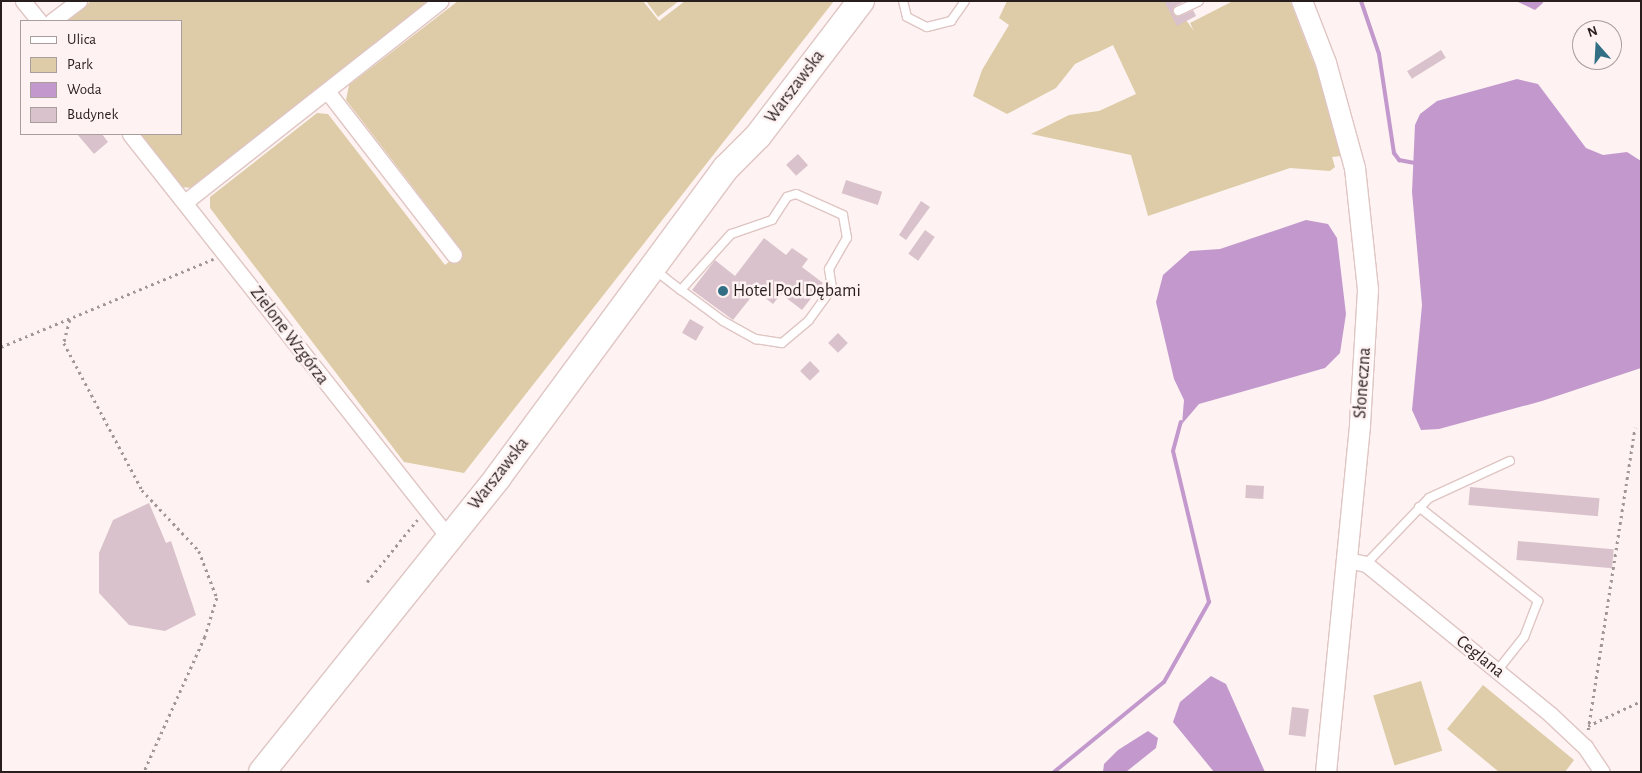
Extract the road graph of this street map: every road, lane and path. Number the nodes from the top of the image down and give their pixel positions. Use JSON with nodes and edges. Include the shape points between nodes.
{"nodes":[{"id":1,"x":23,"y":1,"type":"edge"},
{"id":2,"x":79,"y":1,"type":"edge"},
{"id":3,"x":440,"y":1,"type":"edge"},
{"id":4,"x":840,"y":1,"type":"edge"},
{"id":5,"x":861,"y":1,"type":"edge"},
{"id":6,"x":903,"y":1,"type":"edge"},
{"id":7,"x":965,"y":1,"type":"edge"},
{"id":8,"x":1199,"y":1,"type":"edge"},
{"id":9,"x":1302,"y":1,"type":"edge"},
{"id":10,"x":1178,"y":11,"type":"dead end"},
{"id":11,"x":38,"y":20,"type":"edge"},
{"id":12,"x":53,"y":20,"type":"edge"},
{"id":13,"x":327,"y":91,"type":"junction"},
{"id":14,"x":131,"y":135,"type":"edge"},
{"id":15,"x":726,"y":168,"type":"junction"},
{"id":16,"x":185,"y":202,"type":"junction"},
{"id":17,"x":226,"y":254,"type":"junction"},
{"id":18,"x":454,"y":255,"type":"dead end"},
{"id":19,"x":652,"y":267,"type":"junction"},
{"id":20,"x":681,"y":290,"type":"junction"},
{"id":21,"x":70,"y":320,"type":"junction"},
{"id":22,"x":1,"y":347,"type":"edge"},
{"id":23,"x":1635,"y":428,"type":"dead end"},
{"id":24,"x":1510,"y":461,"type":"dead end"},
{"id":25,"x":1419,"y":507,"type":"junction"},
{"id":26,"x":426,"y":509,"type":"junction"},
{"id":27,"x":449,"y":538,"type":"junction"},
{"id":28,"x":1346,"y":560,"type":"junction"},
{"id":29,"x":1366,"y":564,"type":"junction"},
{"id":30,"x":367,"y":582,"type":"dead end"},
{"id":31,"x":1497,"y":670,"type":"junction"},
{"id":32,"x":1641,"y":701,"type":"edge"},
{"id":33,"x":144,"y":772,"type":"edge"},
{"id":34,"x":262,"y":772,"type":"edge"},
{"id":35,"x":1326,"y":772,"type":"edge"},
{"id":36,"x":1602,"y":772,"type":"edge"}],
"edges":[{"from":1,"to":11,"type":"street"},
{"from":2,"to":12,"type":"street"},
{"from":3,"to":13,"type":"street"},
{"from":4,"to":15,"type":"highway","name":"Warszawska","via":[[746,127]]},
{"from":5,"to":15,"type":"highway","name":"Warszawska","via":[[758,136]]},
{"from":6,"to":7,"type":"lane","via":[[907,17],[927,27],[951,21]]},
{"from":8,"to":10,"type":"lane"},
{"from":9,"to":28,"type":"street","name":"Słoneczna","via":[[1326,63],[1347,140],[1365,241],[1367,330]]},
{"from":13,"to":16,"type":"street"},
{"from":13,"to":18,"type":"street"},
{"from":14,"to":16,"type":"street","name":"Zielone Wzgórza"},
{"from":15,"to":19,"type":"highway","name":"Warszawska"},
{"from":16,"to":17,"type":"street","name":"Zielone Wzgórza"},
{"from":17,"to":21,"type":"path"},
{"from":17,"to":26,"type":"street","name":"Zielone Wzgórza"},
{"from":19,"to":20,"type":"lane"},
{"from":19,"to":27,"type":"highway","name":"Warszawska"},
{"from":20,"to":20,"type":"lane","via":[[756,339],[782,343],[809,320],[832,288],[829,269],[847,238],[843,215],[796,194],[787,197],[772,220],[731,234]]},
{"from":21,"to":22,"type":"path"},
{"from":21,"to":33,"type":"path","via":[[64,330],[69,352],[142,490],[199,552],[217,598],[205,637]]},
{"from":23,"to":32,"type":"path","via":[[1588,726]]},
{"from":24,"to":25,"type":"lane"},
{"from":25,"to":29,"type":"lane"},
{"from":25,"to":31,"type":"lane","via":[[1538,602],[1524,636]]},
{"from":26,"to":27,"type":"street","name":"Zielone Wzgórza"},
{"from":26,"to":30,"type":"path"},
{"from":27,"to":34,"type":"highway","name":"Warszawska"},
{"from":28,"to":29,"type":"street","name":"Ceglana"},
{"from":28,"to":35,"type":"street","name":"Słoneczna"},
{"from":29,"to":31,"type":"street","name":"Ceglana"},
{"from":31,"to":36,"type":"street","name":"Ceglana","via":[[1585,747]]}]}
